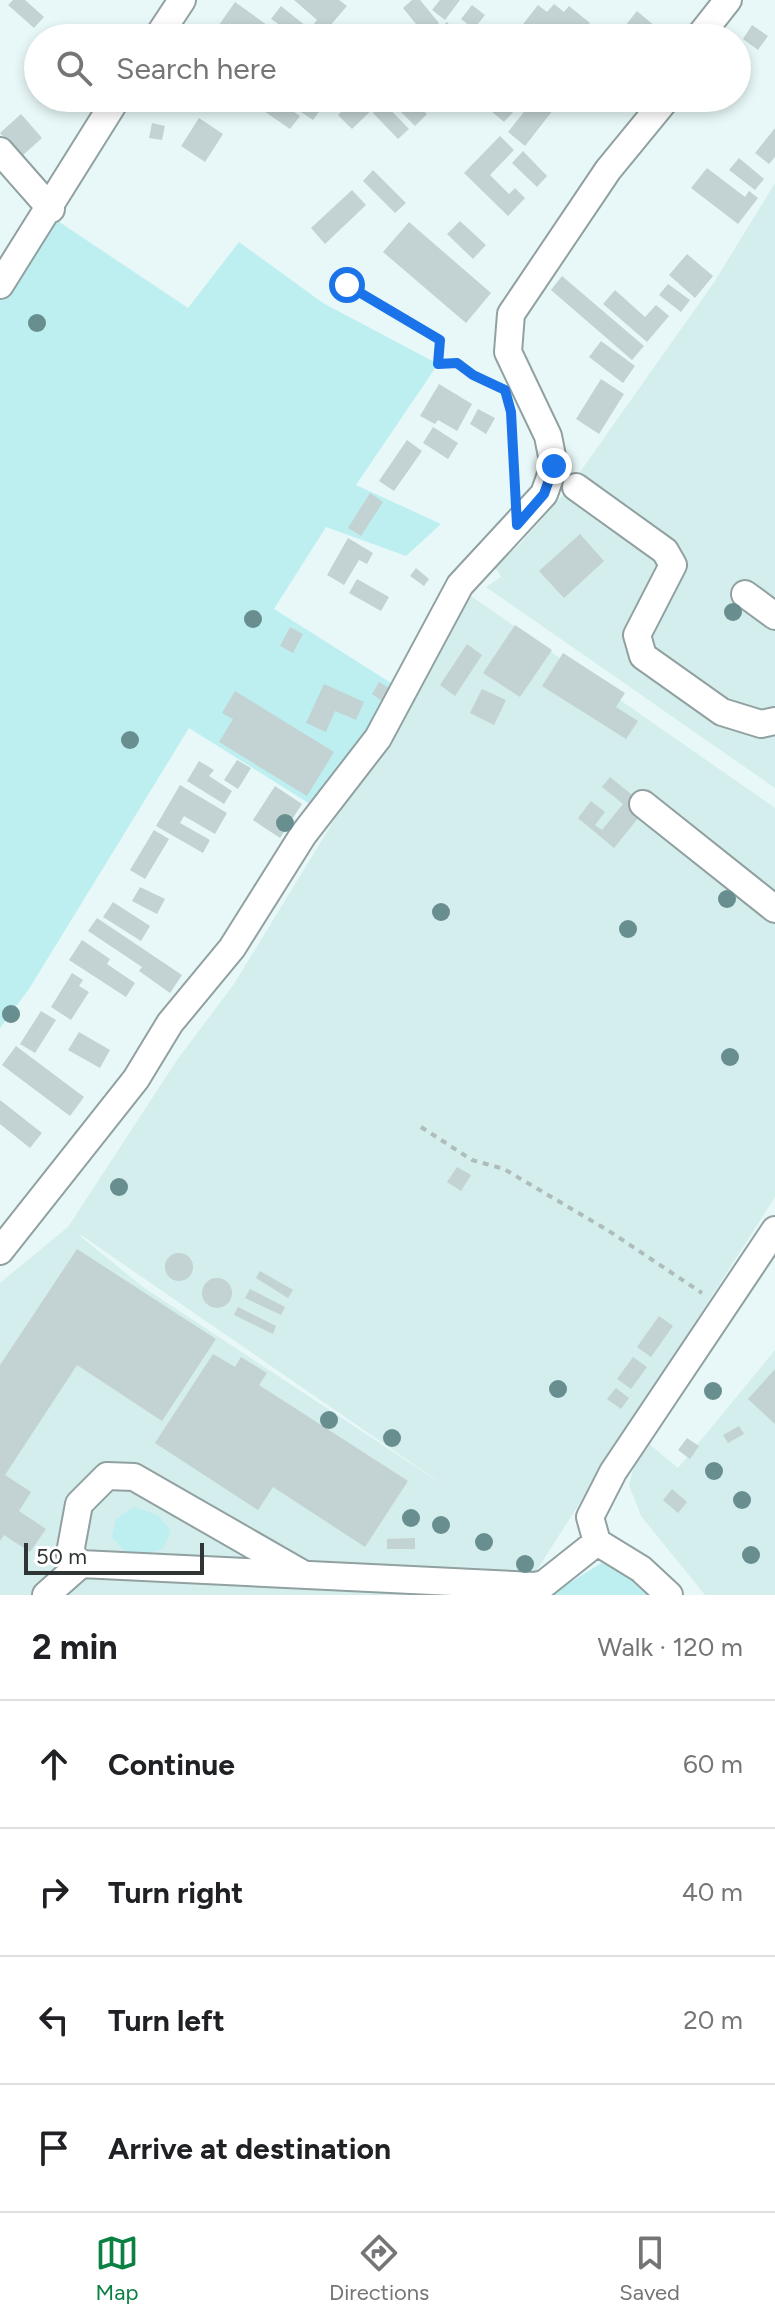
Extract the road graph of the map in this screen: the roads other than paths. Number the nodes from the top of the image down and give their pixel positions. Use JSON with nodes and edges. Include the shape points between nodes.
{"nodes":[{"id":1,"x":182,"y":0,"type":"edge"},
{"id":2,"x":728,"y":0,"type":"edge"},
{"id":3,"x":166,"y":24,"type":"edge"},
{"id":4,"x":709,"y":24,"type":"edge"},
{"id":5,"x":109,"y":112,"type":"edge"},
{"id":6,"x":656,"y":112,"type":"edge"},
{"id":7,"x":0,"y":151,"type":"edge"},
{"id":8,"x":51,"y":209,"type":"junction"},
{"id":9,"x":0,"y":285,"type":"edge"},
{"id":10,"x":576,"y":487,"type":"dead end"},
{"id":11,"x":745,"y":594,"type":"dead end"},
{"id":12,"x":775,"y":616,"type":"edge"},
{"id":13,"x":775,"y":721,"type":"edge"},
{"id":14,"x":643,"y":804,"type":"dead end"},
{"id":15,"x":775,"y":909,"type":"edge"},
{"id":16,"x":775,"y":1230,"type":"edge"},
{"id":17,"x":0,"y":1251,"type":"edge"},
{"id":18,"x":597,"y":1542,"type":"junction"},
{"id":19,"x":81,"y":1564,"type":"junction"},
{"id":20,"x":303,"y":1574,"type":"junction"},
{"id":21,"x":46,"y":1595,"type":"edge"},
{"id":22,"x":669,"y":1595,"type":"edge"}],
"edges":[{"from":1,"to":3,"type":"street"},
{"from":2,"to":4,"type":"street"},
{"from":5,"to":8,"type":"street"},
{"from":6,"to":17,"type":"street","via":[[608,170],[511,314],[508,352],[548,436],[554,466],[544,494],[460,585],[378,738],[303,835],[232,948],[170,1023],[136,1079]]},
{"from":7,"to":8,"type":"street"},
{"from":8,"to":9,"type":"street"},
{"from":10,"to":13,"type":"street","via":[[665,551],[673,565],[637,635],[643,656],[722,712],[761,724]]},
{"from":11,"to":12,"type":"street"},
{"from":14,"to":15,"type":"street"},
{"from":16,"to":18,"type":"street","via":[[603,1490],[590,1517]]},
{"from":18,"to":20,"type":"street","via":[[535,1586]]},
{"from":18,"to":22,"type":"street","via":[[641,1569]]},
{"from":19,"to":20,"type":"street"},
{"from":19,"to":20,"type":"street","via":[[70,1553],[79,1504],[107,1476],[134,1477]]},
{"from":19,"to":21,"type":"street"}]}
